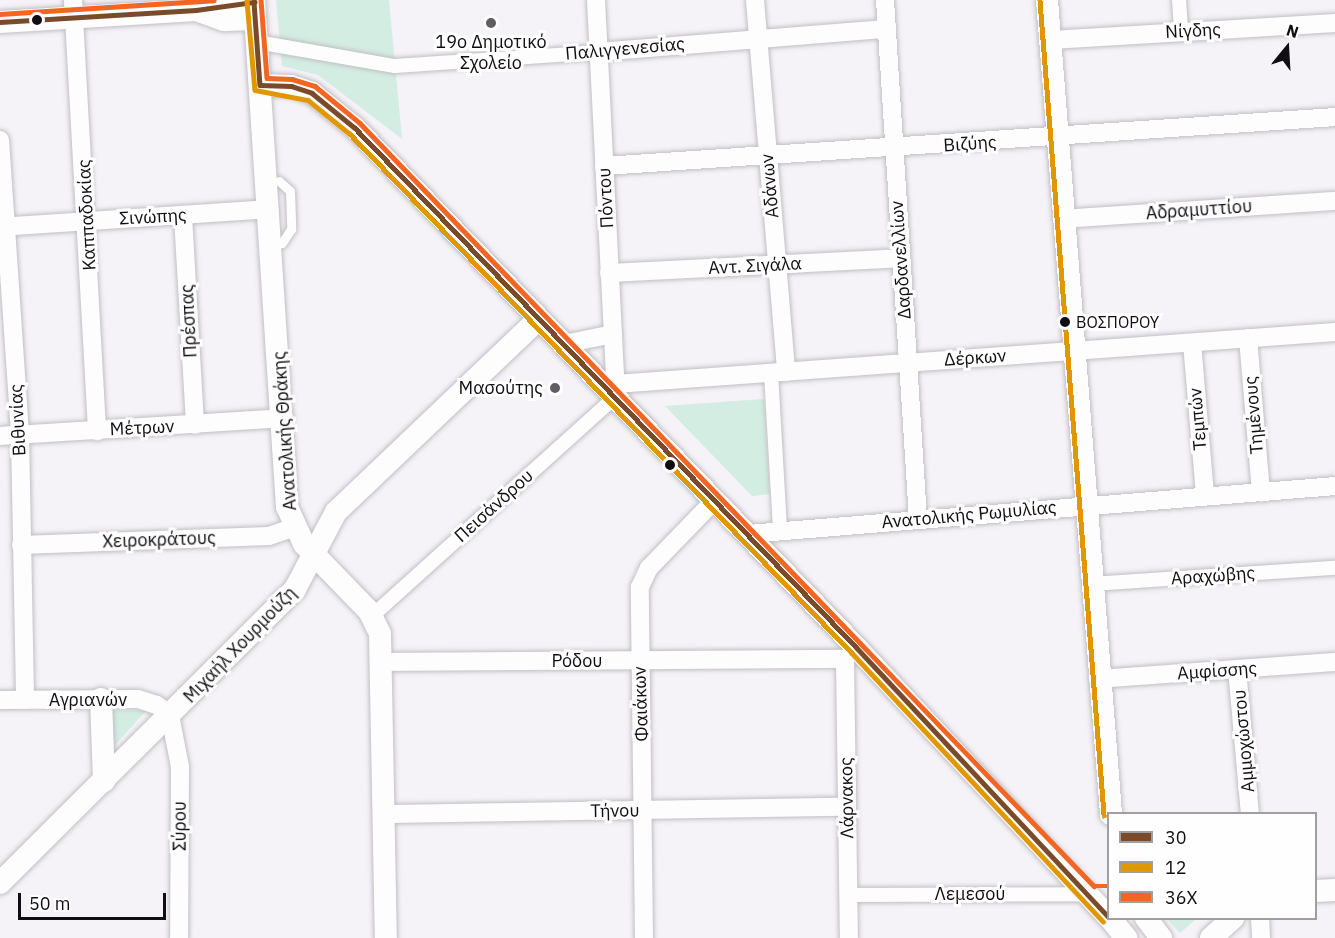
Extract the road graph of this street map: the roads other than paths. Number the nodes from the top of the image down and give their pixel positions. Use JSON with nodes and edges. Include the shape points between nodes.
{"nodes":[{"id":1,"x":596,"y":0,"type":"edge"},
{"id":2,"x":755,"y":0,"type":"edge"},
{"id":3,"x":885,"y":0,"type":"edge"},
{"id":4,"x":1047,"y":0,"type":"edge"},
{"id":5,"x":1179,"y":0,"type":"edge"},
{"id":6,"x":167,"y":6,"type":"edge"},
{"id":7,"x":255,"y":7,"type":"edge"},
{"id":8,"x":73,"y":9,"type":"edge"},
{"id":9,"x":0,"y":22,"type":"edge"},
{"id":10,"x":1335,"y":22,"type":"edge"},
{"id":11,"x":886,"y":29,"type":"junction"},
{"id":12,"x":1181,"y":32,"type":"junction"},
{"id":13,"x":758,"y":37,"type":"junction"},
{"id":14,"x":1051,"y":40,"type":"junction"},
{"id":15,"x":257,"y":42,"type":"junction"},
{"id":16,"x":598,"y":52,"type":"junction"},
{"id":17,"x":260,"y":85,"type":"junction"},
{"id":18,"x":1335,"y":117,"type":"edge"},
{"id":19,"x":1056,"y":138,"type":"junction"},
{"id":20,"x":0,"y":140,"type":"edge"},
{"id":21,"x":894,"y":149,"type":"junction"},
{"id":22,"x":768,"y":154,"type":"junction"},
{"id":23,"x":604,"y":166,"type":"junction"},
{"id":24,"x":279,"y":181,"type":"dead end"},
{"id":25,"x":1335,"y":201,"type":"edge"},
{"id":26,"x":269,"y":209,"type":"junction"},
{"id":27,"x":183,"y":216,"type":"junction"},
{"id":28,"x":1062,"y":219,"type":"junction"},
{"id":29,"x":88,"y":221,"type":"junction"},
{"id":30,"x":3,"y":226,"type":"edge"},
{"id":31,"x":282,"y":243,"type":"dead end"},
{"id":32,"x":901,"y":258,"type":"junction"},
{"id":33,"x":777,"y":265,"type":"junction"},
{"id":34,"x":609,"y":273,"type":"junction"},
{"id":35,"x":539,"y":319,"type":"junction"},
{"id":36,"x":1335,"y":332,"type":"edge"},
{"id":37,"x":612,"y":334,"type":"junction"},
{"id":38,"x":1248,"y":338,"type":"junction"},
{"id":39,"x":1192,"y":342,"type":"junction"},
{"id":40,"x":564,"y":344,"type":"junction"},
{"id":41,"x":1074,"y":351,"type":"junction"},
{"id":42,"x":908,"y":363,"type":"junction"},
{"id":43,"x":778,"y":373,"type":"junction"},
{"id":44,"x":615,"y":390,"type":"junction"},
{"id":45,"x":284,"y":418,"type":"junction"},
{"id":46,"x":195,"y":425,"type":"junction"},
{"id":47,"x":97,"y":431,"type":"junction"},
{"id":48,"x":20,"y":435,"type":"junction"},
{"id":49,"x":0,"y":436,"type":"edge"},
{"id":50,"x":1335,"y":486,"type":"edge"},
{"id":51,"x":1261,"y":492,"type":"junction"},
{"id":52,"x":1205,"y":496,"type":"junction"},
{"id":53,"x":715,"y":500,"type":"junction"},
{"id":54,"x":1085,"y":506,"type":"junction"},
{"id":55,"x":918,"y":519,"type":"junction"},
{"id":56,"x":295,"y":527,"type":"junction"},
{"id":57,"x":780,"y":530,"type":"junction"},
{"id":58,"x":748,"y":534,"type":"junction"},
{"id":59,"x":21,"y":545,"type":"junction"},
{"id":60,"x":313,"y":556,"type":"junction"},
{"id":61,"x":1335,"y":568,"type":"edge"},
{"id":62,"x":1091,"y":584,"type":"junction"},
{"id":63,"x":372,"y":616,"type":"junction"},
{"id":64,"x":850,"y":653,"type":"junction"},
{"id":65,"x":639,"y":661,"type":"junction"},
{"id":66,"x":381,"y":662,"type":"junction"},
{"id":67,"x":1335,"y":662,"type":"edge"},
{"id":68,"x":1237,"y":669,"type":"junction"},
{"id":69,"x":1098,"y":679,"type":"junction"},
{"id":70,"x":101,"y":699,"type":"junction"},
{"id":71,"x":0,"y":700,"type":"edge"},
{"id":72,"x":25,"y":700,"type":"junction"},
{"id":73,"x":171,"y":716,"type":"junction"},
{"id":74,"x":104,"y":781,"type":"junction"},
{"id":75,"x":847,"y":807,"type":"junction"},
{"id":76,"x":644,"y":810,"type":"junction"},
{"id":77,"x":1111,"y":812,"type":"edge"},
{"id":78,"x":1250,"y":812,"type":"edge"},
{"id":79,"x":383,"y":814,"type":"junction"},
{"id":80,"x":0,"y":883,"type":"edge"},
{"id":81,"x":1335,"y":890,"type":"edge"},
{"id":82,"x":1317,"y":891,"type":"edge"},
{"id":83,"x":1100,"y":894,"type":"edge"},
{"id":84,"x":848,"y":895,"type":"junction"},
{"id":85,"x":1107,"y":910,"type":"edge"},
{"id":86,"x":1148,"y":920,"type":"edge"},
{"id":87,"x":1231,"y":920,"type":"edge"},
{"id":88,"x":1260,"y":920,"type":"edge"},
{"id":89,"x":179,"y":938,"type":"edge"},
{"id":90,"x":386,"y":938,"type":"edge"},
{"id":91,"x":644,"y":938,"type":"edge"},
{"id":92,"x":849,"y":938,"type":"edge"},
{"id":93,"x":1161,"y":938,"type":"edge"},
{"id":94,"x":1211,"y":938,"type":"edge"},
{"id":95,"x":1261,"y":938,"type":"edge"}],
"edges":[{"from":1,"to":16,"type":"street","name":"Πόντου"},
{"from":2,"to":13,"type":"street","name":"Αδάνων"},
{"from":3,"to":11,"type":"street","name":"Δαρδανελλίων"},
{"from":4,"to":14,"type":"street"},
{"from":5,"to":12,"type":"street"},
{"from":6,"to":7,"type":"street","via":[[196,10],[219,19]]},
{"from":6,"to":8,"type":"street"},
{"from":7,"to":15,"type":"street","name":"Ανατολικής Θράκης"},
{"from":8,"to":9,"type":"street"},
{"from":8,"to":29,"type":"street","name":"Καππαδοκίας"},
{"from":10,"to":12,"type":"street","name":"Νίγδης"},
{"from":11,"to":13,"type":"street","name":"Παλιγγενεσίας"},
{"from":11,"to":21,"type":"street","name":"Δαρδανελλίων"},
{"from":12,"to":14,"type":"street","name":"Νίγδης"},
{"from":13,"to":16,"type":"street","name":"Παλιγγενεσίας"},
{"from":13,"to":22,"type":"street","name":"Αδάνων"},
{"from":14,"to":19,"type":"street"},
{"from":15,"to":16,"type":"street","name":"Παλιγγενεσίας","via":[[395,66]]},
{"from":15,"to":17,"type":"street","name":"Ανατολικής Θράκης"},
{"from":16,"to":23,"type":"street","name":"Πόντου"},
{"from":17,"to":26,"type":"street","name":"Ανατολικής Θράκης"},
{"from":17,"to":35,"type":"street","via":[[303,88],[329,105]]},
{"from":18,"to":19,"type":"street","name":"Βιζύης"},
{"from":19,"to":21,"type":"street","name":"Βιζύης"},
{"from":19,"to":28,"type":"street"},
{"from":20,"to":30,"type":"street","name":"Βιθυνίας"},
{"from":21,"to":22,"type":"street","name":"Βιζύης"},
{"from":21,"to":32,"type":"street","name":"Δαρδανελλίων"},
{"from":22,"to":23,"type":"street","name":"Βιζύης"},
{"from":22,"to":33,"type":"street","name":"Αδάνων"},
{"from":23,"to":34,"type":"street","name":"Πόντου"},
{"from":24,"to":31,"type":"lane","via":[[290,191],[291,229]]},
{"from":25,"to":28,"type":"street","name":"Αδραμυττίου"},
{"from":26,"to":27,"type":"street","name":"Σινώπης"},
{"from":26,"to":45,"type":"street","name":"Ανατολικής Θράκης"},
{"from":27,"to":29,"type":"street","name":"Σινώπης"},
{"from":27,"to":46,"type":"street","name":"Πρέσπας"},
{"from":28,"to":41,"type":"street"},
{"from":29,"to":30,"type":"street","name":"Σινώπης"},
{"from":29,"to":47,"type":"street","name":"Καππαδοκίας"},
{"from":30,"to":48,"type":"street","name":"Βιθυνίας"},
{"from":32,"to":33,"type":"street","name":"Αντ. Σιγάλα"},
{"from":32,"to":42,"type":"street","name":"Δαρδανελλίων"},
{"from":33,"to":34,"type":"street","name":"Αντ. Σιγάλα"},
{"from":33,"to":43,"type":"street","name":"Αδάνων"},
{"from":34,"to":37,"type":"street","name":"Πόντου"},
{"from":35,"to":40,"type":"street"},
{"from":35,"to":60,"type":"street","name":"Μιχαήλ Χουρμούζη","via":[[336,512]]},
{"from":36,"to":38,"type":"street","name":"Δέρκων"},
{"from":37,"to":40,"type":"street"},
{"from":37,"to":44,"type":"street","name":"Πόντου"},
{"from":38,"to":39,"type":"street","name":"Δέρκων"},
{"from":38,"to":51,"type":"street","name":"Τημένους"},
{"from":39,"to":41,"type":"street","name":"Δέρκων"},
{"from":39,"to":52,"type":"street","name":"Τεμπών"},
{"from":40,"to":44,"type":"street"},
{"from":41,"to":42,"type":"street","name":"Δέρκων"},
{"from":41,"to":54,"type":"street"},
{"from":42,"to":43,"type":"street","name":"Δέρκων"},
{"from":42,"to":55,"type":"street","name":"Δαρδανελλίων"},
{"from":43,"to":44,"type":"street","name":"Δέρκων"},
{"from":43,"to":57,"type":"street"},
{"from":44,"to":53,"type":"street"},
{"from":44,"to":63,"type":"street","name":"Πεισάνδρου"},
{"from":45,"to":46,"type":"street","name":"Μέτρων"},
{"from":45,"to":56,"type":"street","name":"Ανατολικής Θράκης","via":[[287,507]]},
{"from":46,"to":47,"type":"street","name":"Μέτρων"},
{"from":47,"to":48,"type":"street","name":"Μέτρων"},
{"from":48,"to":49,"type":"street","name":"Μέτρων"},
{"from":48,"to":59,"type":"street","name":"Βιθυνίας"},
{"from":50,"to":51,"type":"street","name":"Ανατολικής Ρωμυλίας"},
{"from":51,"to":52,"type":"street","name":"Ανατολικής Ρωμυλίας"},
{"from":52,"to":54,"type":"street","name":"Ανατολικής Ρωμυλίας"},
{"from":53,"to":58,"type":"street"},
{"from":53,"to":65,"type":"street","name":"Φαιάκων","via":[[643,576]]},
{"from":54,"to":55,"type":"street","name":"Ανατολικής Ρωμυλίας"},
{"from":54,"to":62,"type":"street"},
{"from":55,"to":57,"type":"street","name":"Ανατολικής Ρωμυλίας"},
{"from":56,"to":59,"type":"street","name":"Χειροκράτους","via":[[269,536]]},
{"from":56,"to":60,"type":"street","name":"Ανατολικής Θράκης"},
{"from":57,"to":58,"type":"street","name":"Ανατολικής Ρωμυλίας"},
{"from":58,"to":64,"type":"street"},
{"from":59,"to":72,"type":"street","name":"Βιθυνίας"},
{"from":60,"to":63,"type":"street","name":"Ανατολικής Θράκης"},
{"from":60,"to":73,"type":"street","name":"Μιχαήλ Χουρμούζη","via":[[295,590]]},
{"from":61,"to":62,"type":"street","name":"Αραχώβης"},
{"from":62,"to":69,"type":"street"},
{"from":63,"to":66,"type":"street","name":"Ανατολικής Θράκης","via":[[380,634]]},
{"from":64,"to":65,"type":"street","name":"Ρόδου"},
{"from":64,"to":75,"type":"street","name":"Λάρνακος"},
{"from":64,"to":83,"type":"street"},
{"from":65,"to":66,"type":"street","name":"Ρόδου"},
{"from":65,"to":76,"type":"street","name":"Φαιάκων"},
{"from":66,"to":79,"type":"street","name":"Ανατολικής Θράκης"},
{"from":67,"to":68,"type":"street","name":"Αμφίσσης"},
{"from":68,"to":69,"type":"street","name":"Αμφίσσης"},
{"from":68,"to":78,"type":"street","name":"Αμμοχώστου"},
{"from":69,"to":77,"type":"street"},
{"from":70,"to":72,"type":"street","name":"Αγριανών"},
{"from":70,"to":73,"type":"street","name":"Αγριανών","via":[[143,700]]},
{"from":70,"to":74,"type":"street"},
{"from":71,"to":72,"type":"street","name":"Αγριανών"},
{"from":73,"to":74,"type":"street","name":"Μιχαήλ Χουρμούζη"},
{"from":73,"to":89,"type":"street","name":"Σύρου","via":[[180,767]]},
{"from":74,"to":80,"type":"street","name":"Μιχαήλ Χουρμούζη"},
{"from":75,"to":76,"type":"street","name":"Τήνου"},
{"from":75,"to":84,"type":"street","name":"Λάρνακος"},
{"from":76,"to":79,"type":"street","name":"Τήνου"},
{"from":76,"to":91,"type":"street","name":"Φαιάκων"},
{"from":79,"to":90,"type":"street","name":"Ανατολικής Θράκης"},
{"from":81,"to":82,"type":"street"},
{"from":83,"to":84,"type":"street","name":"Λεμεσού"},
{"from":83,"to":85,"type":"street"},
{"from":84,"to":92,"type":"street","name":"Λάρνακος"},
{"from":86,"to":93,"type":"street"},
{"from":87,"to":94,"type":"street"},
{"from":88,"to":95,"type":"street"}]}
